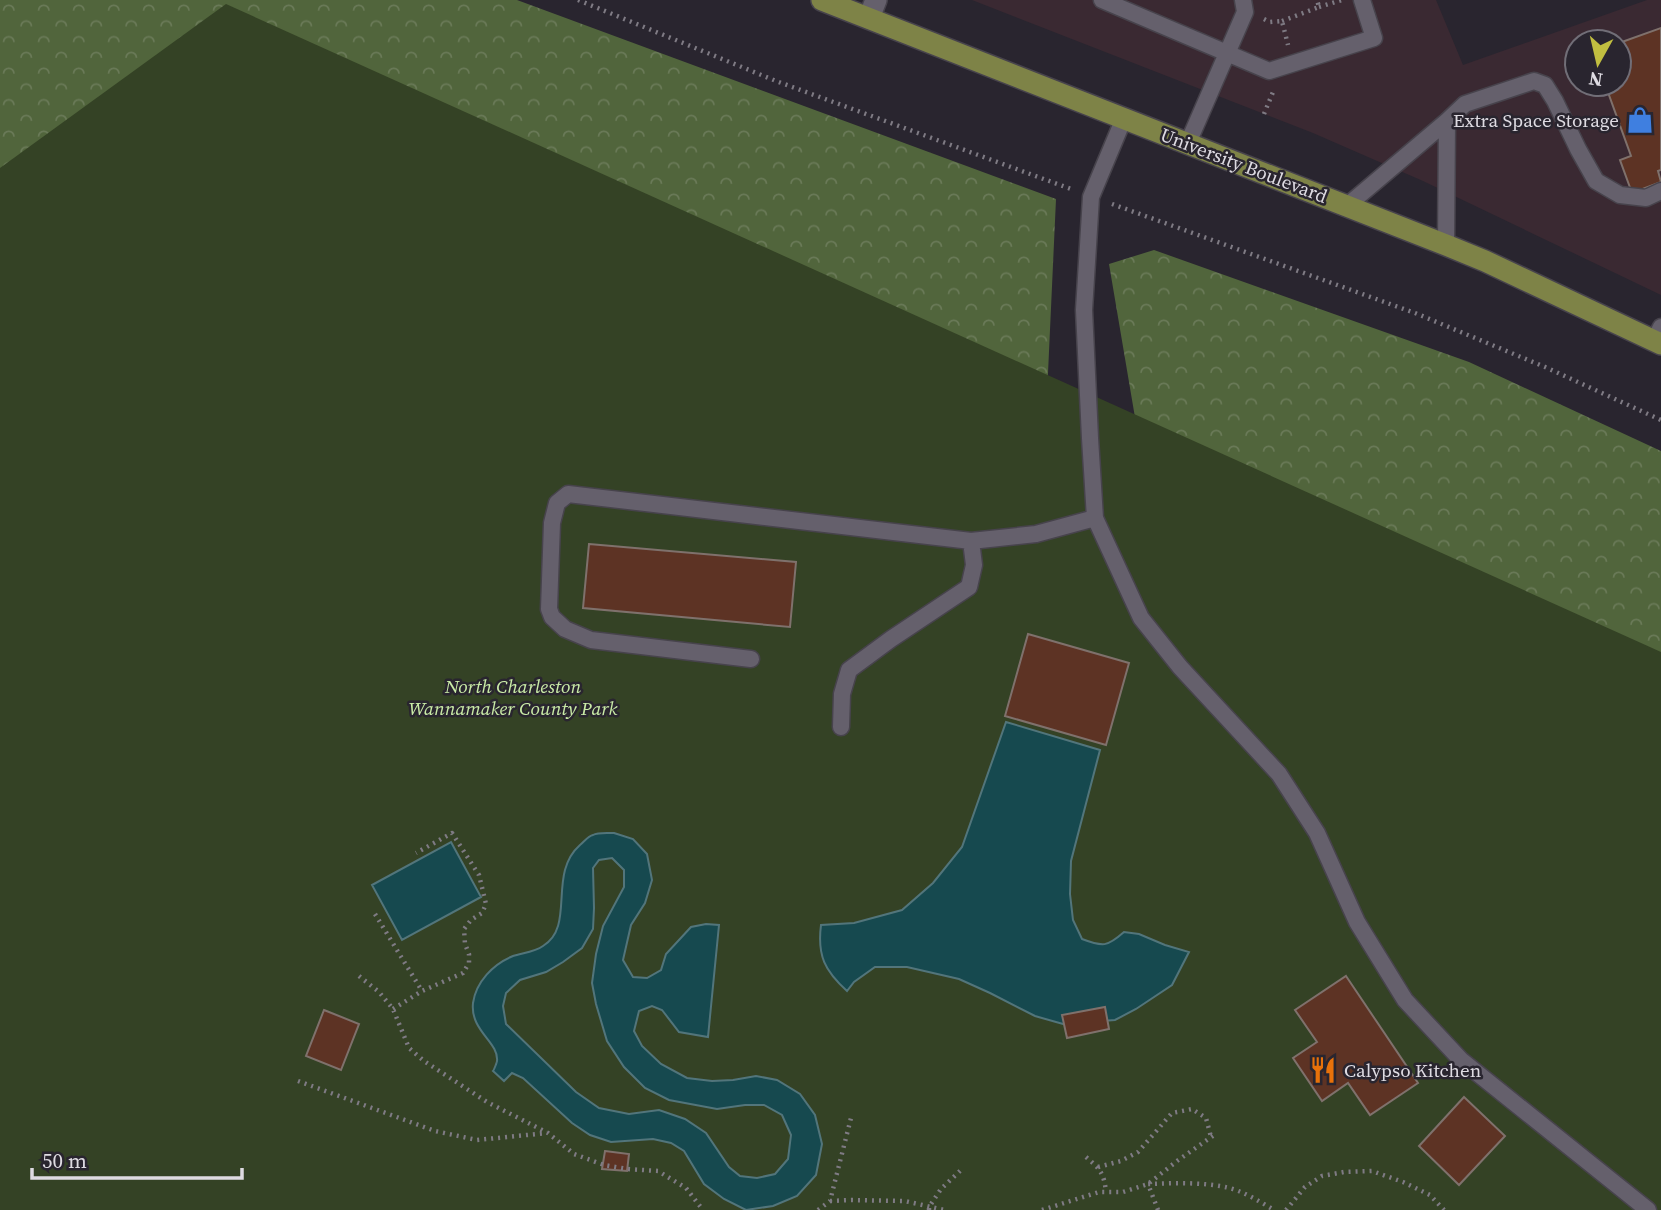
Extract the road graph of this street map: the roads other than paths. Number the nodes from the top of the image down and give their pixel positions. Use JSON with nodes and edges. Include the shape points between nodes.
{"nodes":[{"id":1,"x":822,"y":0,"type":"edge"},
{"id":2,"x":1102,"y":0,"type":"edge"},
{"id":3,"x":1244,"y":0,"type":"edge"},
{"id":4,"x":1362,"y":0,"type":"edge"},
{"id":5,"x":872,"y":9,"type":"edge"},
{"id":6,"x":1227,"y":53,"type":"junction"},
{"id":7,"x":1124,"y":118,"type":"junction"},
{"id":8,"x":1447,"y":121,"type":"junction"},
{"id":9,"x":1188,"y":143,"type":"junction"},
{"id":10,"x":1661,"y":191,"type":"edge"},
{"id":11,"x":1348,"y":205,"type":"junction"},
{"id":12,"x":1446,"y":245,"type":"junction"},
{"id":13,"x":1659,"y":337,"type":"edge"},
{"id":14,"x":1095,"y":518,"type":"junction"},
{"id":15,"x":971,"y":541,"type":"junction"},
{"id":16,"x":751,"y":659,"type":"dead end"},
{"id":17,"x":841,"y":727,"type":"dead end"},
{"id":18,"x":1648,"y":1210,"type":"edge"}],
"edges":[{"from":1,"to":5,"type":"main road","name":"University Boulevard"},
{"from":2,"to":6,"type":"lane"},
{"from":3,"to":6,"type":"lane","via":[[1245,12]]},
{"from":4,"to":6,"type":"lane","via":[[1374,38],[1269,71]]},
{"from":5,"to":7,"type":"main road","name":"University Boulevard"},
{"from":6,"to":9,"type":"lane"},
{"from":7,"to":9,"type":"main road","name":"University Boulevard"},
{"from":7,"to":14,"type":"lane","via":[[1091,197],[1084,310]]},
{"from":8,"to":10,"type":"lane","via":[[1465,104],[1534,81],[1545,85],[1555,101],[1596,181],[1620,195],[1646,198]]},
{"from":8,"to":11,"type":"lane"},
{"from":8,"to":12,"type":"lane"},
{"from":9,"to":11,"type":"main road","name":"University Boulevard"},
{"from":11,"to":12,"type":"main road","name":"University Boulevard"},
{"from":12,"to":13,"type":"main road","name":"University Boulevard"},
{"from":14,"to":15,"type":"lane","via":[[1036,534]]},
{"from":14,"to":18,"type":"lane","via":[[1141,618],[1279,774],[1317,833],[1357,922],[1405,1000],[1461,1060]]},
{"from":15,"to":16,"type":"lane","via":[[568,494],[556,503],[549,609],[565,629],[591,640]]},
{"from":15,"to":17,"type":"lane","via":[[974,565],[969,587],[849,670],[842,694]]}]}
